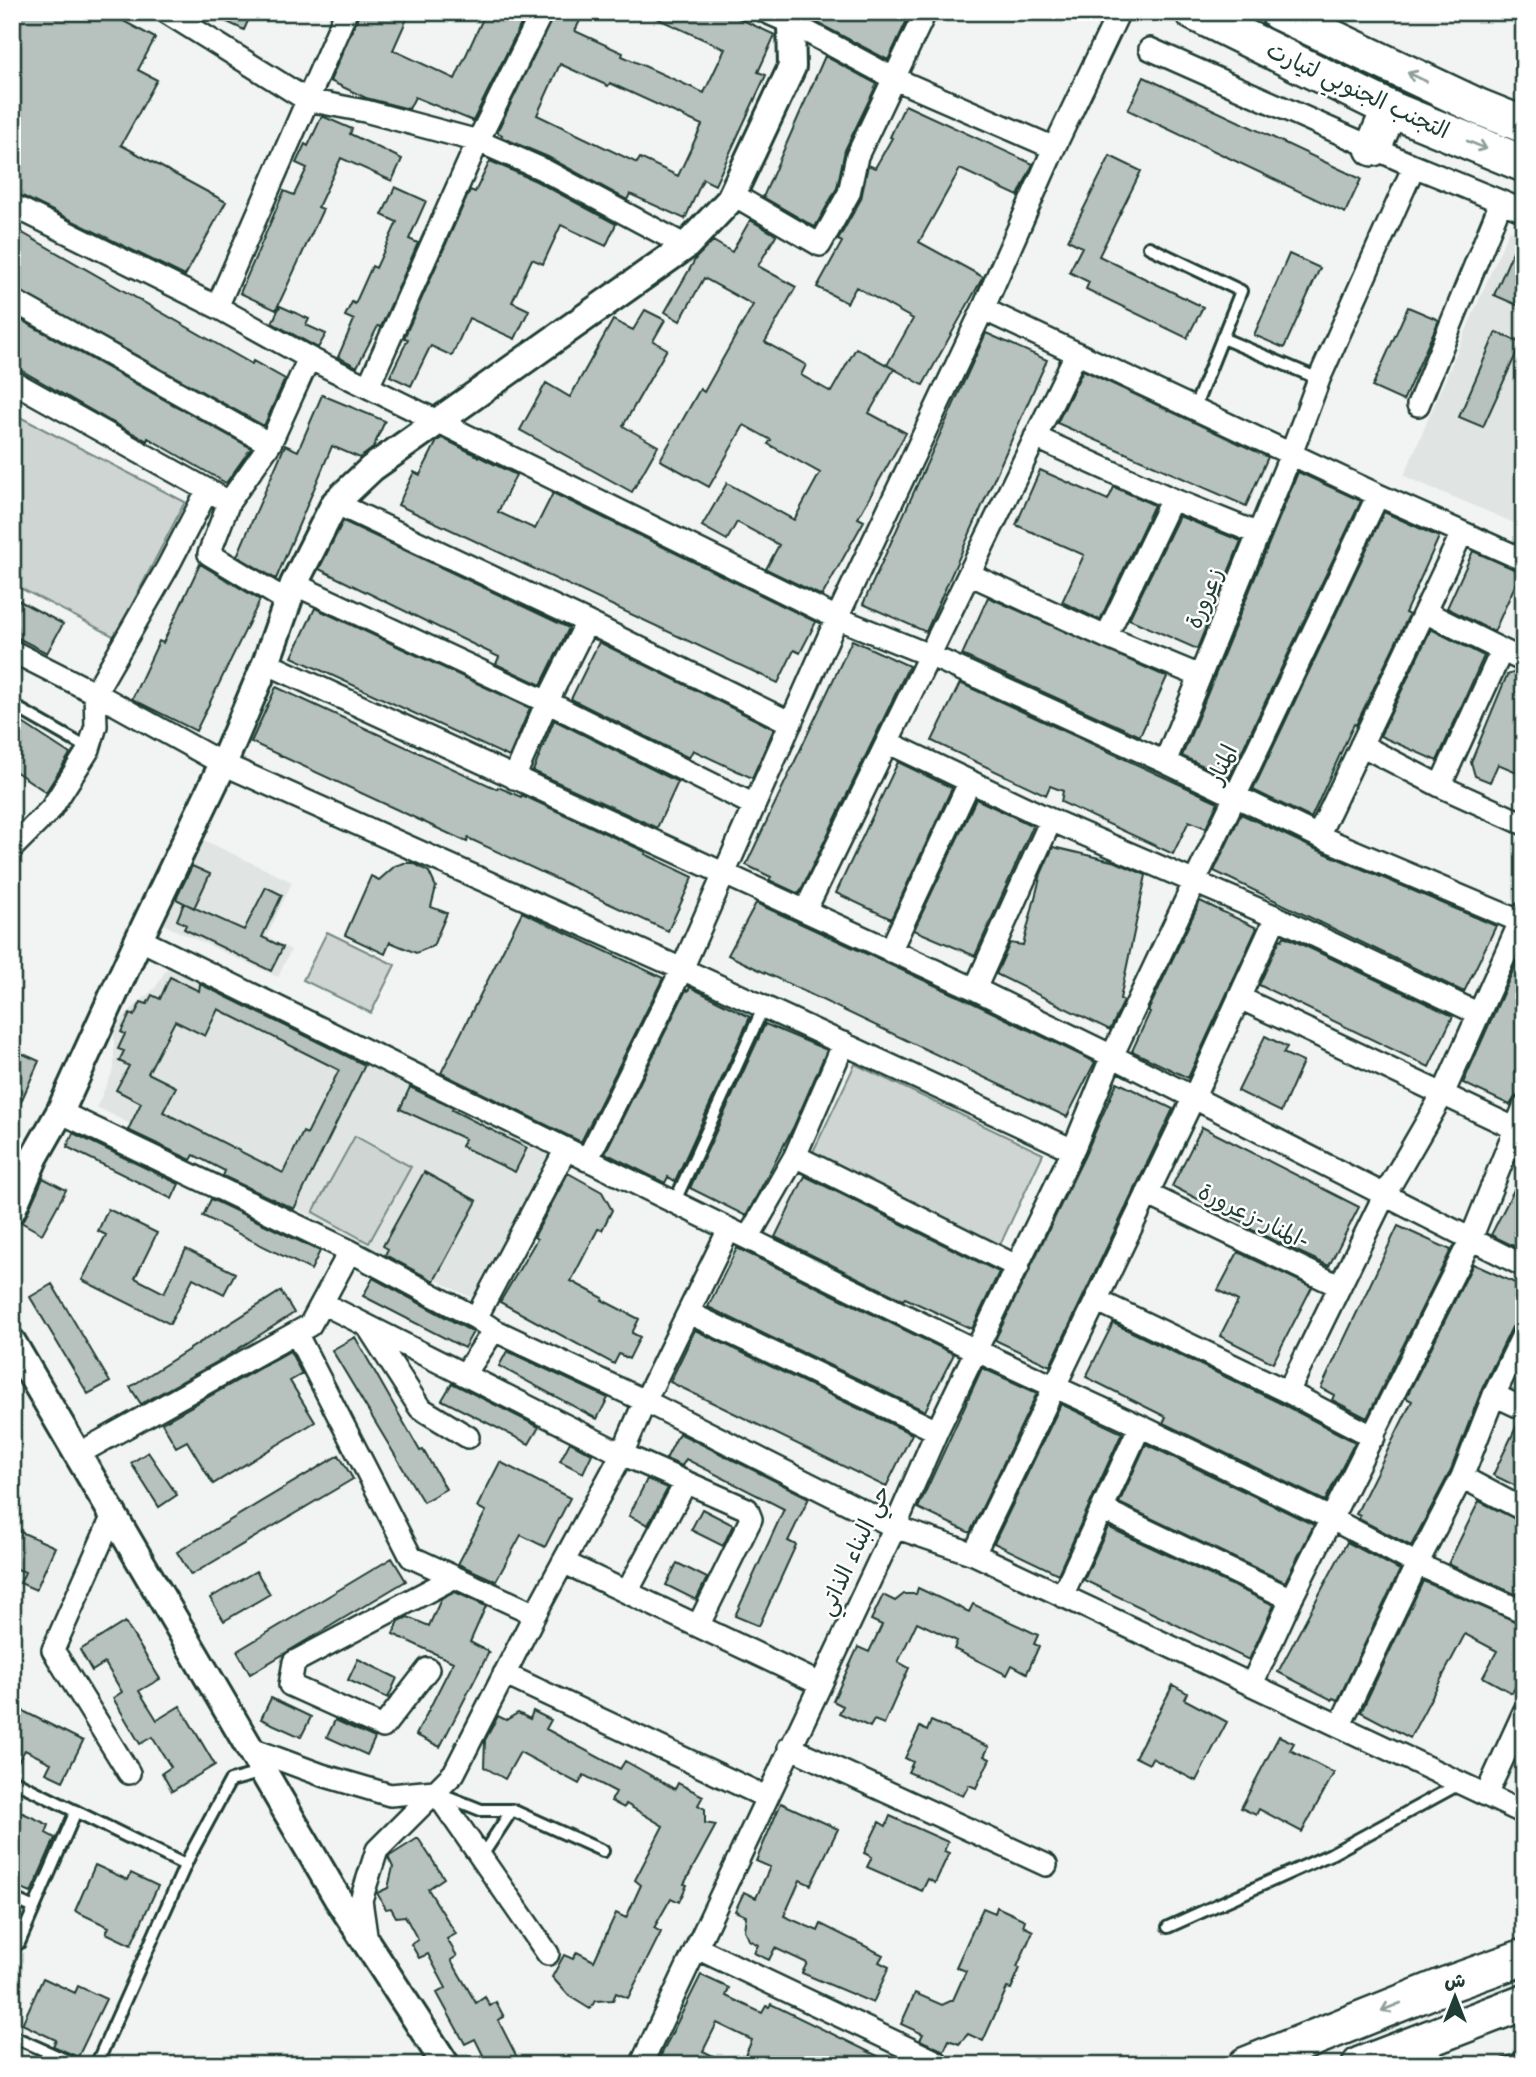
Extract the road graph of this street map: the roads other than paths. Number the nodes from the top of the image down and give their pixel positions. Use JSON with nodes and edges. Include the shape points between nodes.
{"nodes":[{"id":1,"x":166,"y":12,"type":"edge"},
{"id":2,"x":346,"y":12,"type":"edge"},
{"id":3,"x":542,"y":12,"type":"edge"},
{"id":4,"x":766,"y":12,"type":"edge"},
{"id":5,"x":1119,"y":12,"type":"edge"},
{"id":6,"x":1193,"y":12,"type":"edge"},
{"id":7,"x":1278,"y":12,"type":"edge"},
{"id":8,"x":924,"y":15,"type":"dead end"},
{"id":9,"x":794,"y":18,"type":"edge"},
{"id":10,"x":1150,"y":50,"type":"dead end"},
{"id":11,"x":893,"y":78,"type":"junction"},
{"id":12,"x":307,"y":100,"type":"junction"},
{"id":13,"x":1390,"y":109,"type":"junction"},
{"id":14,"x":1524,"y":125,"type":"edge"},
{"id":15,"x":478,"y":141,"type":"junction"},
{"id":16,"x":1054,"y":148,"type":"junction"},
{"id":17,"x":1373,"y":148,"type":"junction"},
{"id":18,"x":1524,"y":164,"type":"edge"},
{"id":19,"x":1414,"y":166,"type":"junction"},
{"id":20,"x":732,"y":194,"type":"junction"},
{"id":21,"x":1501,"y":202,"type":"junction"},
{"id":22,"x":12,"y":205,"type":"edge"},
{"id":23,"x":1524,"y":212,"type":"edge"},
{"id":24,"x":686,"y":246,"type":"junction"},
{"id":25,"x":1149,"y":247,"type":"dead end"},
{"id":26,"x":12,"y":300,"type":"edge"},
{"id":27,"x":216,"y":307,"type":"junction"},
{"id":28,"x":983,"y":309,"type":"junction"},
{"id":29,"x":1222,"y":338,"type":"junction"},
{"id":30,"x":1076,"y":354,"type":"junction"},
{"id":31,"x":309,"y":358,"type":"junction"},
{"id":32,"x":1318,"y":380,"type":"junction"},
{"id":33,"x":12,"y":381,"type":"edge"},
{"id":34,"x":368,"y":387,"type":"junction"},
{"id":35,"x":1418,"y":405,"type":"dead end"},
{"id":36,"x":1194,"y":409,"type":"junction"},
{"id":37,"x":439,"y":421,"type":"junction"},
{"id":38,"x":1035,"y":437,"type":"junction"},
{"id":39,"x":270,"y":444,"type":"junction"},
{"id":40,"x":1291,"y":454,"type":"junction"},
{"id":41,"x":207,"y":491,"type":"junction"},
{"id":42,"x":1378,"y":495,"type":"junction"},
{"id":43,"x":1172,"y":499,"type":"junction"},
{"id":44,"x":229,"y":502,"type":"junction"},
{"id":45,"x":335,"y":503,"type":"junction"},
{"id":46,"x":1462,"y":533,"type":"junction"},
{"id":47,"x":1259,"y":534,"type":"junction"},
{"id":48,"x":1524,"y":559,"type":"edge"},
{"id":49,"x":969,"y":574,"type":"junction"},
{"id":50,"x":290,"y":592,"type":"junction"},
{"id":51,"x":1425,"y":612,"type":"junction"},
{"id":52,"x":837,"y":618,"type":"junction"},
{"id":53,"x":587,"y":622,"type":"junction"},
{"id":54,"x":1106,"y":637,"type":"junction"},
{"id":55,"x":1502,"y":650,"type":"junction"},
{"id":56,"x":12,"y":651,"type":"edge"},
{"id":57,"x":929,"y":655,"type":"junction"},
{"id":58,"x":1524,"y":661,"type":"edge"},
{"id":59,"x":266,"y":663,"type":"junction"},
{"id":60,"x":1200,"y":676,"type":"junction"},
{"id":61,"x":95,"y":693,"type":"junction"},
{"id":62,"x":547,"y":702,"type":"junction"},
{"id":63,"x":12,"y":705,"type":"edge"},
{"id":64,"x":791,"y":723,"type":"junction"},
{"id":65,"x":887,"y":742,"type":"junction"},
{"id":66,"x":1361,"y":745,"type":"junction"},
{"id":67,"x":89,"y":748,"type":"junction"},
{"id":68,"x":1165,"y":762,"type":"junction"},
{"id":69,"x":223,"y":764,"type":"junction"},
{"id":70,"x":514,"y":778,"type":"junction"},
{"id":71,"x":970,"y":781,"type":"junction"},
{"id":72,"x":1440,"y":786,"type":"junction"},
{"id":73,"x":1235,"y":797,"type":"junction"},
{"id":74,"x":754,"y":805,"type":"junction"},
{"id":75,"x":1051,"y":820,"type":"junction"},
{"id":76,"x":1524,"y":824,"type":"edge"},
{"id":77,"x":1318,"y":836,"type":"junction"},
{"id":78,"x":12,"y":848,"type":"edge"},
{"id":79,"x":725,"y":874,"type":"junction"},
{"id":80,"x":1194,"y":881,"type":"junction"},
{"id":81,"x":805,"y":911,"type":"junction"},
{"id":82,"x":1276,"y":917,"type":"junction"},
{"id":83,"x":1522,"y":919,"type":"edge"},
{"id":84,"x":139,"y":939,"type":"junction"},
{"id":85,"x":890,"y":951,"type":"junction"},
{"id":86,"x":682,"y":969,"type":"junction"},
{"id":87,"x":975,"y":989,"type":"junction"},
{"id":88,"x":1240,"y":998,"type":"junction"},
{"id":89,"x":764,"y":1006,"type":"junction"},
{"id":90,"x":1477,"y":1013,"type":"junction"},
{"id":91,"x":844,"y":1043,"type":"junction"},
{"id":92,"x":1112,"y":1056,"type":"junction"},
{"id":93,"x":1443,"y":1094,"type":"junction"},
{"id":94,"x":1193,"y":1099,"type":"junction"},
{"id":95,"x":1524,"y":1107,"type":"edge"},
{"id":96,"x":60,"y":1112,"type":"junction"},
{"id":97,"x":1514,"y":1128,"type":"junction"},
{"id":98,"x":566,"y":1149,"type":"junction"},
{"id":99,"x":1073,"y":1150,"type":"junction"},
{"id":100,"x":795,"y":1156,"type":"junction"},
{"id":101,"x":587,"y":1160,"type":"junction"},
{"id":102,"x":1147,"y":1194,"type":"junction"},
{"id":103,"x":1384,"y":1196,"type":"junction"},
{"id":104,"x":674,"y":1203,"type":"junction"},
{"id":105,"x":12,"y":1210,"type":"edge"},
{"id":106,"x":738,"y":1234,"type":"junction"},
{"id":107,"x":1470,"y":1241,"type":"junction"},
{"id":108,"x":350,"y":1251,"type":"junction"},
{"id":109,"x":1524,"y":1266,"type":"edge"},
{"id":110,"x":1018,"y":1267,"type":"junction"},
{"id":111,"x":1339,"y":1286,"type":"junction"},
{"id":112,"x":1096,"y":1300,"type":"junction"},
{"id":113,"x":322,"y":1303,"type":"junction"},
{"id":114,"x":689,"y":1312,"type":"junction"},
{"id":115,"x":485,"y":1324,"type":"junction"},
{"id":116,"x":367,"y":1325,"type":"junction"},
{"id":117,"x":1524,"y":1333,"type":"edge"},
{"id":118,"x":296,"y":1334,"type":"junction"},
{"id":119,"x":12,"y":1342,"type":"edge"},
{"id":120,"x":977,"y":1351,"type":"junction"},
{"id":121,"x":465,"y":1374,"type":"junction"},
{"id":122,"x":1054,"y":1388,"type":"junction"},
{"id":123,"x":1288,"y":1392,"type":"junction"},
{"id":124,"x":1494,"y":1395,"type":"junction"},
{"id":125,"x":645,"y":1401,"type":"junction"},
{"id":126,"x":1524,"y":1409,"type":"edge"},
{"id":127,"x":1140,"y":1426,"type":"junction"},
{"id":128,"x":937,"y":1431,"type":"junction"},
{"id":129,"x":468,"y":1437,"type":"dead end"},
{"id":130,"x":1374,"y":1437,"type":"junction"},
{"id":131,"x":78,"y":1454,"type":"junction"},
{"id":132,"x":622,"y":1454,"type":"junction"},
{"id":133,"x":1462,"y":1477,"type":"junction"},
{"id":134,"x":686,"y":1482,"type":"junction"},
{"id":135,"x":1102,"y":1509,"type":"junction"},
{"id":136,"x":1524,"y":1510,"type":"edge"},
{"id":137,"x":113,"y":1515,"type":"junction"},
{"id":138,"x":1332,"y":1519,"type":"junction"},
{"id":139,"x":895,"y":1527,"type":"junction"},
{"id":140,"x":974,"y":1554,"type":"junction"},
{"id":141,"x":563,"y":1562,"type":"junction"},
{"id":142,"x":1417,"y":1564,"type":"junction"},
{"id":143,"x":455,"y":1577,"type":"junction"},
{"id":144,"x":627,"y":1592,"type":"junction"},
{"id":145,"x":1062,"y":1595,"type":"junction"},
{"id":146,"x":1291,"y":1599,"type":"junction"},
{"id":147,"x":1524,"y":1612,"type":"edge"},
{"id":148,"x":535,"y":1614,"type":"junction"},
{"id":149,"x":698,"y":1626,"type":"junction"},
{"id":150,"x":428,"y":1669,"type":"dead end"},
{"id":151,"x":504,"y":1674,"type":"junction"},
{"id":152,"x":820,"y":1684,"type":"junction"},
{"id":153,"x":1252,"y":1684,"type":"junction"},
{"id":154,"x":1524,"y":1712,"type":"edge"},
{"id":155,"x":1340,"y":1726,"type":"junction"},
{"id":156,"x":789,"y":1747,"type":"junction"},
{"id":157,"x":249,"y":1748,"type":"junction"},
{"id":158,"x":263,"y":1772,"type":"junction"},
{"id":159,"x":129,"y":1773,"type":"dead end"},
{"id":160,"x":12,"y":1780,"type":"edge"},
{"id":161,"x":1461,"y":1783,"type":"junction"},
{"id":162,"x":435,"y":1791,"type":"junction"},
{"id":163,"x":1486,"y":1795,"type":"junction"},
{"id":164,"x":766,"y":1797,"type":"junction"},
{"id":165,"x":512,"y":1810,"type":"junction"},
{"id":166,"x":76,"y":1811,"type":"junction"},
{"id":167,"x":1524,"y":1813,"type":"edge"},
{"id":168,"x":603,"y":1852,"type":"dead end"},
{"id":169,"x":481,"y":1857,"type":"junction"},
{"id":170,"x":185,"y":1865,"type":"junction"},
{"id":171,"x":1046,"y":1865,"type":"dead end"},
{"id":172,"x":12,"y":1898,"type":"edge"},
{"id":173,"x":34,"y":1908,"type":"junction"},
{"id":174,"x":1168,"y":1927,"type":"dead end"},
{"id":175,"x":12,"y":1940,"type":"edge"},
{"id":176,"x":368,"y":1946,"type":"junction"},
{"id":177,"x":697,"y":1948,"type":"junction"},
{"id":178,"x":548,"y":1954,"type":"dead end"},
{"id":179,"x":1524,"y":1957,"type":"edge"},
{"id":180,"x":1524,"y":2002,"type":"edge"},
{"id":181,"x":12,"y":2035,"type":"edge"},
{"id":182,"x":1524,"y":2057,"type":"edge"},
{"id":183,"x":77,"y":2065,"type":"edge"},
{"id":184,"x":96,"y":2065,"type":"edge"},
{"id":185,"x":446,"y":2065,"type":"edge"},
{"id":186,"x":641,"y":2065,"type":"edge"},
{"id":187,"x":936,"y":2065,"type":"edge"},
{"id":188,"x":1246,"y":2065,"type":"edge"},
{"id":189,"x":1360,"y":2065,"type":"edge"},
{"id":190,"x":1505,"y":2065,"type":"edge"}],
"edges":[{"from":1,"to":12,"type":"street"},
{"from":2,"to":12,"type":"street"},
{"from":3,"to":15,"type":"street"},
{"from":4,"to":9,"type":"street"},
{"from":5,"to":16,"type":"street"},
{"from":6,"to":13,"type":"highway","name":"التجنب الجنوبي لتيارت"},
{"from":14,"to":7,"type":"highway","name":"التجنب الجنوبي لتيارت","one_way":true},
{"from":8,"to":11,"type":"street"},
{"from":9,"to":11,"type":"street"},
{"from":9,"to":20,"type":"street","via":[[792,66]]},
{"from":10,"to":17,"type":"street"},
{"from":11,"to":16,"type":"street"},
{"from":11,"to":20,"type":"street","via":[[858,156],[849,193],[820,245]]},
{"from":12,"to":15,"type":"street"},
{"from":12,"to":27,"type":"street"},
{"from":13,"to":17,"type":"highway"},
{"from":13,"to":18,"type":"highway","name":"التجنب الجنوبي لتيارت","one_way":true},
{"from":15,"to":24,"type":"street","via":[[542,169]]},
{"from":15,"to":34,"type":"street"},
{"from":16,"to":28,"type":"street"},
{"from":17,"to":19,"type":"street"},
{"from":19,"to":21,"type":"street"},
{"from":19,"to":32,"type":"street","name":"زعرورة"},
{"from":20,"to":24,"type":"street"},
{"from":21,"to":23,"type":"street"},
{"from":21,"to":35,"type":"street"},
{"from":22,"to":27,"type":"street"},
{"from":24,"to":37,"type":"street"},
{"from":25,"to":29,"type":"lane","via":[[1241,291]]},
{"from":26,"to":39,"type":"street"},
{"from":27,"to":31,"type":"street"},
{"from":28,"to":30,"type":"street"},
{"from":28,"to":52,"type":"street"},
{"from":29,"to":32,"type":"lane"},
{"from":29,"to":36,"type":"lane"},
{"from":30,"to":36,"type":"street"},
{"from":30,"to":38,"type":"street"},
{"from":31,"to":34,"type":"street"},
{"from":31,"to":39,"type":"street"},
{"from":32,"to":40,"type":"street","name":"زعرورة"},
{"from":33,"to":41,"type":"street"},
{"from":34,"to":37,"type":"street"},
{"from":36,"to":40,"type":"street"},
{"from":37,"to":45,"type":"street","via":[[372,468]]},
{"from":37,"to":52,"type":"street"},
{"from":38,"to":43,"type":"street"},
{"from":38,"to":49,"type":"street"},
{"from":39,"to":44,"type":"street"},
{"from":40,"to":42,"type":"street"},
{"from":40,"to":47,"type":"street","name":"زعرورة"},
{"from":41,"to":44,"type":"street"},
{"from":41,"to":61,"type":"street"},
{"from":42,"to":46,"type":"street"},
{"from":42,"to":73,"type":"street","name":"المنار"},
{"from":43,"to":47,"type":"street"},
{"from":43,"to":54,"type":"street"},
{"from":44,"to":50,"type":"street","via":[[209,554]]},
{"from":45,"to":50,"type":"street"},
{"from":45,"to":53,"type":"street"},
{"from":46,"to":48,"type":"street"},
{"from":46,"to":51,"type":"street"},
{"from":47,"to":60,"type":"street","name":"زعرورة"},
{"from":49,"to":54,"type":"street"},
{"from":49,"to":57,"type":"street"},
{"from":50,"to":59,"type":"street"},
{"from":50,"to":62,"type":"street"},
{"from":51,"to":55,"type":"street"},
{"from":51,"to":66,"type":"street"},
{"from":52,"to":57,"type":"street"},
{"from":52,"to":64,"type":"street"},
{"from":53,"to":62,"type":"street"},
{"from":53,"to":64,"type":"street"},
{"from":54,"to":60,"type":"street"},
{"from":55,"to":58,"type":"street"},
{"from":55,"to":72,"type":"street"},
{"from":56,"to":61,"type":"street"},
{"from":57,"to":65,"type":"street"},
{"from":57,"to":68,"type":"street"},
{"from":59,"to":69,"type":"street"},
{"from":59,"to":70,"type":"street"},
{"from":60,"to":68,"type":"street","name":"زعرورة"},
{"from":61,"to":67,"type":"street","via":[[96,726]]},
{"from":61,"to":69,"type":"street"},
{"from":62,"to":70,"type":"street"},
{"from":62,"to":74,"type":"street"},
{"from":63,"to":67,"type":"lane"},
{"from":64,"to":74,"type":"street"},
{"from":65,"to":71,"type":"street"},
{"from":65,"to":81,"type":"street"},
{"from":66,"to":72,"type":"street"},
{"from":66,"to":77,"type":"street"},
{"from":67,"to":78,"type":"street","via":[[51,809]]},
{"from":68,"to":73,"type":"street"},
{"from":69,"to":84,"type":"street"},
{"from":69,"to":86,"type":"street"},
{"from":70,"to":79,"type":"street"},
{"from":71,"to":75,"type":"street"},
{"from":71,"to":85,"type":"street"},
{"from":72,"to":76,"type":"street"},
{"from":73,"to":77,"type":"street"},
{"from":73,"to":80,"type":"street","name":"المنار"},
{"from":74,"to":79,"type":"street"},
{"from":75,"to":80,"type":"street"},
{"from":75,"to":87,"type":"street"},
{"from":77,"to":83,"type":"street"},
{"from":79,"to":81,"type":"street"},
{"from":79,"to":86,"type":"street"},
{"from":80,"to":82,"type":"street"},
{"from":80,"to":92,"type":"street","name":"المنار"},
{"from":81,"to":85,"type":"street"},
{"from":82,"to":88,"type":"street"},
{"from":82,"to":90,"type":"street"},
{"from":83,"to":90,"type":"street"},
{"from":84,"to":96,"type":"street"},
{"from":84,"to":98,"type":"street"},
{"from":85,"to":87,"type":"street"},
{"from":86,"to":89,"type":"street"},
{"from":86,"to":101,"type":"street"},
{"from":87,"to":92,"type":"street"},
{"from":88,"to":93,"type":"street"},
{"from":88,"to":94,"type":"street"},
{"from":89,"to":91,"type":"street"},
{"from":89,"to":104,"type":"lane"},
{"from":90,"to":93,"type":"street"},
{"from":91,"to":99,"type":"street"},
{"from":91,"to":100,"type":"street"},
{"from":92,"to":94,"type":"street"},
{"from":92,"to":99,"type":"street","name":"حي البناء الذاتي"},
{"from":93,"to":97,"type":"street"},
{"from":93,"to":103,"type":"street"},
{"from":94,"to":102,"type":"street"},
{"from":94,"to":103,"type":"street"},
{"from":95,"to":97,"type":"street"},
{"from":96,"to":105,"type":"street"},
{"from":96,"to":108,"type":"street"},
{"from":97,"to":107,"type":"street"},
{"from":98,"to":101,"type":"street"},
{"from":98,"to":115,"type":"street"},
{"from":99,"to":110,"type":"street","name":"حي البناء الذاتي"},
{"from":100,"to":106,"type":"street"},
{"from":100,"to":110,"type":"street"},
{"from":101,"to":104,"type":"street"},
{"from":102,"to":111,"type":"street","name":"المنار-زعرورة-"},
{"from":102,"to":112,"type":"street"},
{"from":103,"to":107,"type":"street"},
{"from":103,"to":111,"type":"street"},
{"from":104,"to":106,"type":"street"},
{"from":106,"to":114,"type":"street"},
{"from":106,"to":120,"type":"street"},
{"from":107,"to":109,"type":"street"},
{"from":107,"to":130,"type":"street"},
{"from":108,"to":113,"type":"street"},
{"from":108,"to":115,"type":"street"},
{"from":110,"to":120,"type":"street","name":"حي البناء الذاتي"},
{"from":111,"to":123,"type":"street"},
{"from":112,"to":122,"type":"street"},
{"from":112,"to":123,"type":"street"},
{"from":113,"to":116,"type":"street"},
{"from":113,"to":118,"type":"street","via":[[310,1325]]},
{"from":114,"to":125,"type":"street"},
{"from":114,"to":128,"type":"street"},
{"from":115,"to":121,"type":"street"},
{"from":115,"to":125,"type":"street"},
{"from":116,"to":121,"type":"street"},
{"from":116,"to":129,"type":"street","via":[[420,1408]]},
{"from":117,"to":124,"type":"street"},
{"from":118,"to":131,"type":"street"},
{"from":118,"to":143,"type":"street","via":[[411,1557]]},
{"from":119,"to":131,"type":"street"},
{"from":120,"to":122,"type":"street"},
{"from":120,"to":128,"type":"street","name":"حي البناء الذاتي"},
{"from":121,"to":132,"type":"street"},
{"from":122,"to":127,"type":"street"},
{"from":122,"to":140,"type":"street"},
{"from":123,"to":130,"type":"street"},
{"from":124,"to":126,"type":"street"},
{"from":124,"to":133,"type":"street"},
{"from":125,"to":132,"type":"street"},
{"from":125,"to":139,"type":"street"},
{"from":127,"to":135,"type":"street"},
{"from":127,"to":138,"type":"street"},
{"from":128,"to":139,"type":"street","name":"حي البناء الذاتي"},
{"from":130,"to":138,"type":"street"},
{"from":131,"to":137,"type":"street"},
{"from":132,"to":134,"type":"street"},
{"from":132,"to":141,"type":"street"},
{"from":133,"to":136,"type":"street"},
{"from":133,"to":142,"type":"street"},
{"from":134,"to":144,"type":"street"},
{"from":134,"to":149,"type":"street","via":[[747,1509],[751,1520]]},
{"from":135,"to":145,"type":"street"},
{"from":135,"to":146,"type":"street"},
{"from":137,"to":157,"type":"street"},
{"from":137,"to":159,"type":"street","via":[[53,1650]]},
{"from":138,"to":142,"type":"street"},
{"from":138,"to":146,"type":"street"},
{"from":139,"to":140,"type":"street"},
{"from":139,"to":152,"type":"street","name":"حي البناء الذاتي"},
{"from":140,"to":145,"type":"street"},
{"from":141,"to":144,"type":"street"},
{"from":141,"to":148,"type":"street"},
{"from":142,"to":147,"type":"street"},
{"from":142,"to":155,"type":"street"},
{"from":143,"to":148,"type":"street"},
{"from":143,"to":150,"type":"street","via":[[295,1662],[290,1685],[383,1727]]},
{"from":144,"to":149,"type":"street"},
{"from":145,"to":153,"type":"street"},
{"from":146,"to":153,"type":"street"},
{"from":148,"to":151,"type":"street"},
{"from":149,"to":152,"type":"street"},
{"from":151,"to":162,"type":"street","via":[[454,1773]]},
{"from":151,"to":164,"type":"street"},
{"from":152,"to":156,"type":"street","name":"حي البناء الذاتي"},
{"from":153,"to":155,"type":"street"},
{"from":154,"to":163,"type":"street"},
{"from":155,"to":161,"type":"street"},
{"from":156,"to":164,"type":"street","name":"حي البناء الذاتي"},
{"from":156,"to":171,"type":"street"},
{"from":157,"to":158,"type":"street"},
{"from":157,"to":162,"type":"street","via":[[390,1795]]},
{"from":158,"to":170,"type":"lane","via":[[230,1781]]},
{"from":158,"to":176,"type":"street"},
{"from":160,"to":166,"type":"lane"},
{"from":161,"to":163,"type":"street"},
{"from":161,"to":174,"type":"lane","via":[[1331,1854]]},
{"from":162,"to":165,"type":"lane","via":[[481,1810]]},
{"from":162,"to":169,"type":"street"},
{"from":162,"to":176,"type":"street","via":[[377,1850],[361,1900]]},
{"from":163,"to":167,"type":"street"},
{"from":164,"to":177,"type":"street","name":"حي البناء الذاتي"},
{"from":165,"to":168,"type":"lane"},
{"from":165,"to":169,"type":"lane"},
{"from":166,"to":170,"type":"lane"},
{"from":166,"to":173,"type":"lane"},
{"from":169,"to":178,"type":"street"},
{"from":170,"to":184,"type":"lane"},
{"from":172,"to":173,"type":"lane"},
{"from":173,"to":175,"type":"lane","via":[[19,1943]]},
{"from":176,"to":185,"type":"street"},
{"from":177,"to":186,"type":"street","name":"حي البناء الذاتي"},
{"from":177,"to":187,"type":"street"},
{"from":179,"to":188,"type":"highway","one_way":true},
{"from":180,"to":189,"type":"highway"},
{"from":181,"to":183,"type":"lane"},
{"from":182,"to":190,"type":"lane"}]}
